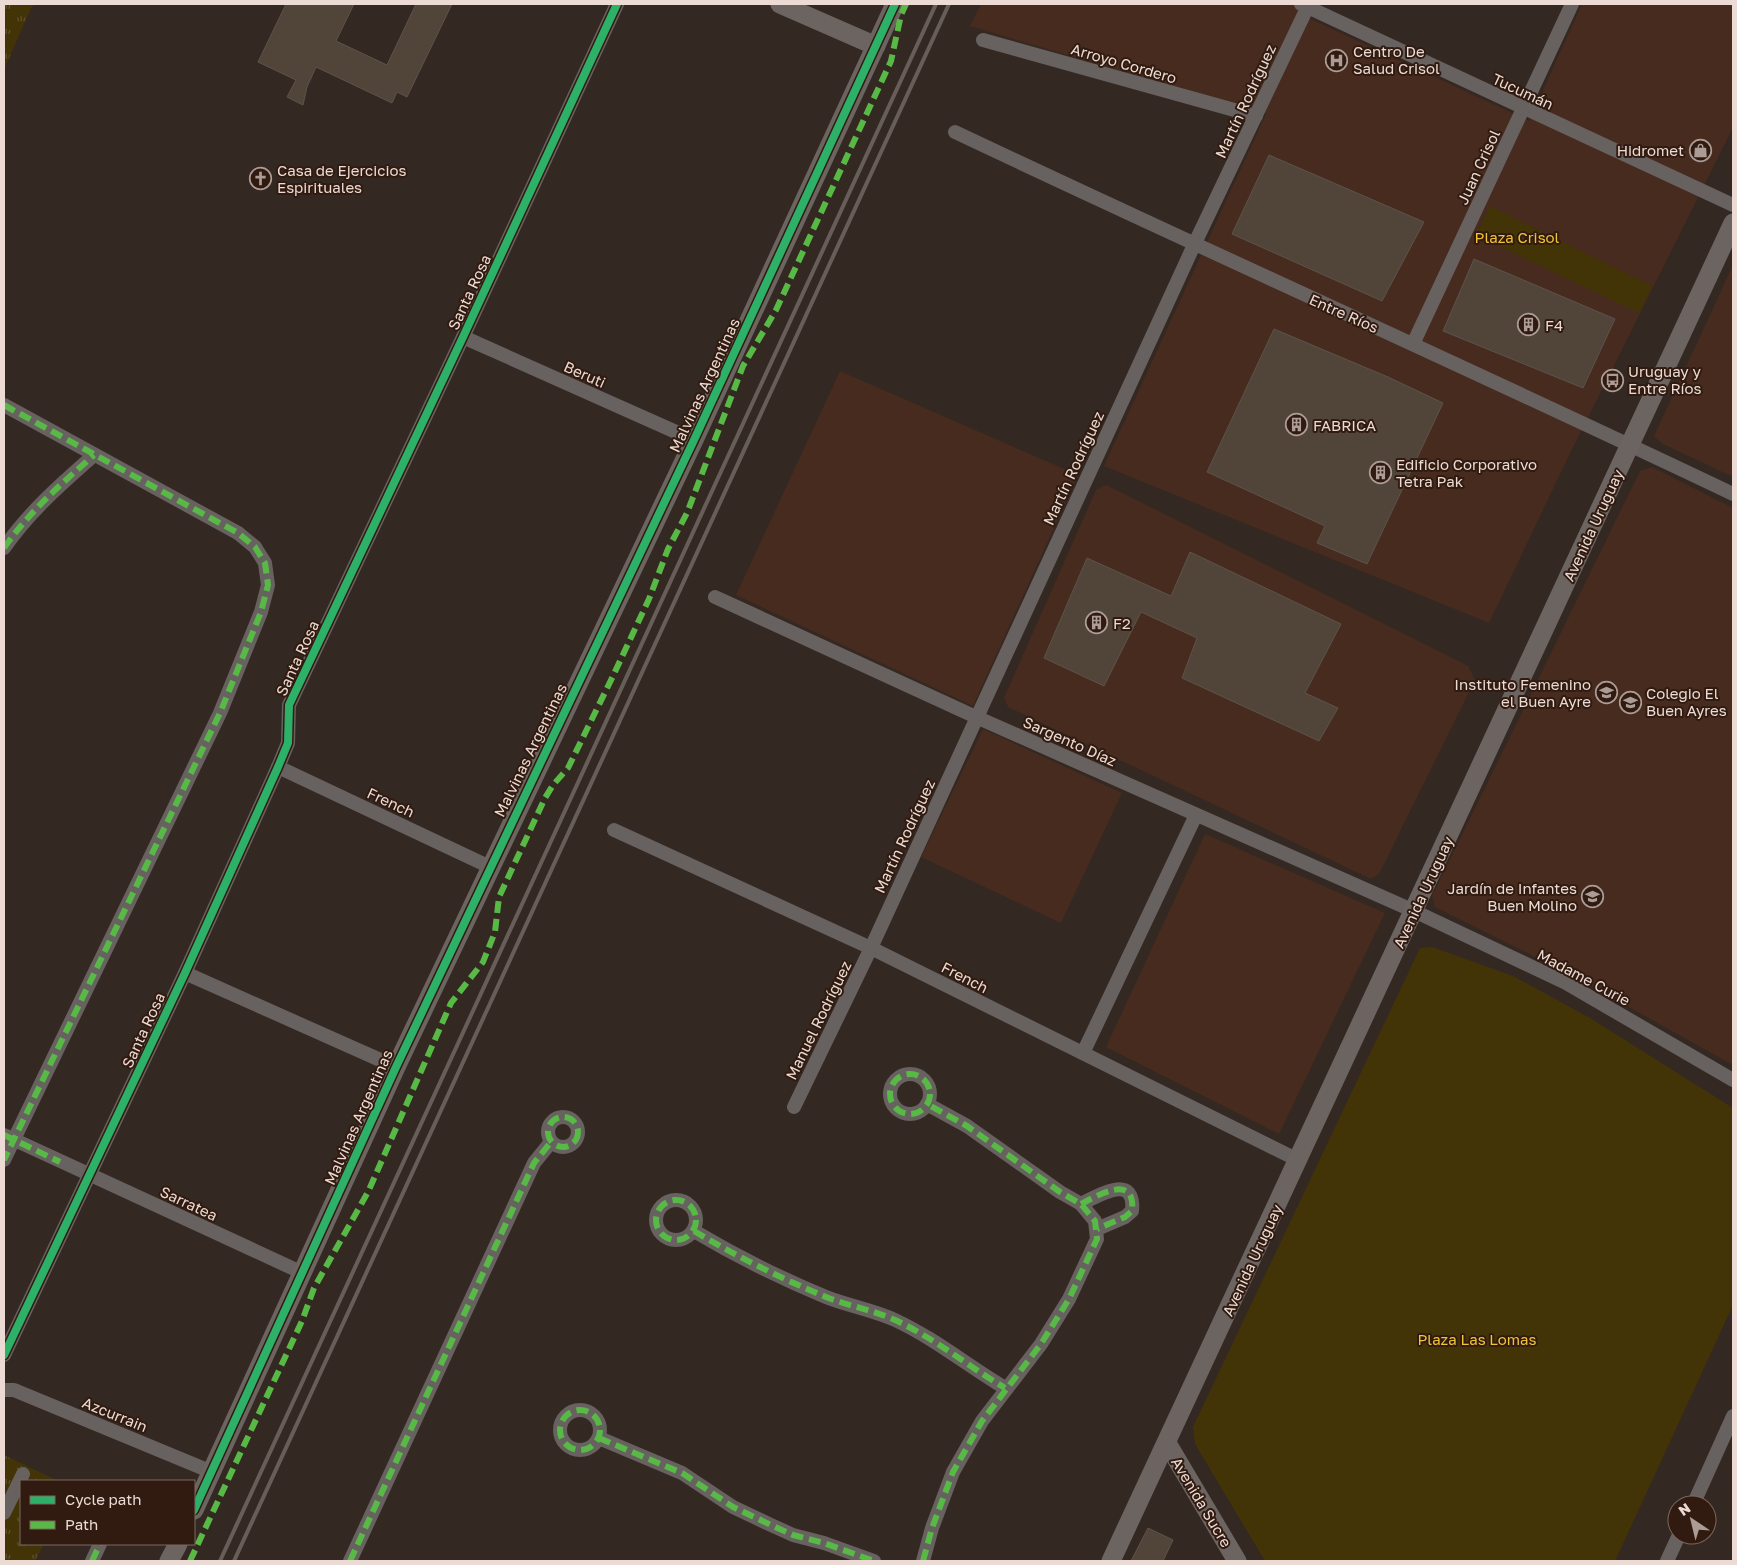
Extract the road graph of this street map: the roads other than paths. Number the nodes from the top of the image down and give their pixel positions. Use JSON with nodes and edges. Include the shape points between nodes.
{"nodes":[{"id":1,"x":616,"y":4,"type":"edge"},
{"id":2,"x":780,"y":4,"type":"edge"},
{"id":3,"x":895,"y":4,"type":"edge"},
{"id":4,"x":1572,"y":4,"type":"edge"},
{"id":5,"x":1306,"y":5,"type":"edge"},
{"id":6,"x":983,"y":40,"type":"dead end"},
{"id":7,"x":876,"y":46,"type":"junction"},
{"id":8,"x":1522,"y":109,"type":"junction"},
{"id":9,"x":1256,"y":116,"type":"junction"},
{"id":10,"x":955,"y":132,"type":"dead end"},
{"id":11,"x":1733,"y":206,"type":"edge"},
{"id":12,"x":1733,"y":223,"type":"edge"},
{"id":13,"x":1194,"y":245,"type":"junction"},
{"id":14,"x":463,"y":337,"type":"junction"},
{"id":15,"x":1413,"y":344,"type":"junction"},
{"id":16,"x":4,"y":405,"type":"edge"},
{"id":17,"x":694,"y":440,"type":"junction"},
{"id":18,"x":1630,"y":445,"type":"junction"},
{"id":19,"x":94,"y":455,"type":"junction"},
{"id":20,"x":1733,"y":494,"type":"edge"},
{"id":21,"x":4,"y":548,"type":"edge"},
{"id":22,"x":714,"y":597,"type":"dead end"},
{"id":23,"x":976,"y":717,"type":"junction"},
{"id":24,"x":278,"y":766,"type":"junction"},
{"id":25,"x":1196,"y":815,"type":"junction"},
{"id":26,"x":614,"y":830,"type":"dead end"},
{"id":27,"x":490,"y":867,"type":"junction"},
{"id":28,"x":1414,"y":912,"type":"junction"},
{"id":29,"x":871,"y":948,"type":"junction"},
{"id":30,"x":185,"y":973,"type":"junction"},
{"id":31,"x":1083,"y":1053,"type":"junction"},
{"id":32,"x":396,"y":1067,"type":"junction"},
{"id":33,"x":1733,"y":1080,"type":"edge"},
{"id":34,"x":928,"y":1104,"type":"dead end"},
{"id":35,"x":794,"y":1107,"type":"dead end"},
{"id":36,"x":9,"y":1137,"type":"edge"},
{"id":37,"x":551,"y":1142,"type":"dead end"},
{"id":38,"x":4,"y":1160,"type":"edge"},
{"id":39,"x":1298,"y":1160,"type":"junction"},
{"id":40,"x":90,"y":1175,"type":"junction"},
{"id":41,"x":1081,"y":1204,"type":"junction"},
{"id":42,"x":1097,"y":1229,"type":"junction"},
{"id":43,"x":694,"y":1231,"type":"dead end"},
{"id":44,"x":303,"y":1273,"type":"junction"},
{"id":45,"x":4,"y":1354,"type":"edge"},
{"id":46,"x":1005,"y":1388,"type":"junction"},
{"id":47,"x":4,"y":1390,"type":"edge"},
{"id":48,"x":1733,"y":1416,"type":"edge"},
{"id":49,"x":598,"y":1438,"type":"dead end"},
{"id":50,"x":1167,"y":1444,"type":"junction"},
{"id":51,"x":212,"y":1472,"type":"junction"},
{"id":52,"x":23,"y":1474,"type":"dead end"},
{"id":53,"x":20,"y":1480,"type":"edge"},
{"id":54,"x":20,"y":1480,"type":"edge"},
{"id":55,"x":1697,"y":1495,"type":"edge"},
{"id":56,"x":195,"y":1508,"type":"edge"},
{"id":57,"x":4,"y":1513,"type":"edge"},
{"id":58,"x":100,"y":1545,"type":"edge"},
{"id":59,"x":177,"y":1545,"type":"edge"},
{"id":60,"x":1674,"y":1545,"type":"edge"},
{"id":61,"x":92,"y":1561,"type":"edge"},
{"id":62,"x":169,"y":1561,"type":"edge"},
{"id":63,"x":350,"y":1561,"type":"edge"},
{"id":64,"x":874,"y":1561,"type":"edge"},
{"id":65,"x":923,"y":1561,"type":"edge"},
{"id":66,"x":1111,"y":1561,"type":"edge"},
{"id":67,"x":1237,"y":1561,"type":"edge"},
{"id":68,"x":1667,"y":1561,"type":"edge"}],
"edges":[{"from":1,"to":14,"type":"street","name":"Santa Rosa"},
{"from":2,"to":7,"type":"street"},
{"from":3,"to":7,"type":"street","name":"Malvinas Argentinas"},
{"from":4,"to":8,"type":"street","name":"Juan Crisol"},
{"from":5,"to":8,"type":"street","name":"Tucumán"},
{"from":5,"to":9,"type":"street","name":"Martín Rodríguez"},
{"from":6,"to":9,"type":"street","name":"Arroyo Cordero"},
{"from":7,"to":17,"type":"street","name":"Malvinas Argentinas"},
{"from":8,"to":11,"type":"street","name":"Tucumán"},
{"from":8,"to":15,"type":"street","name":"Juan Crisol"},
{"from":9,"to":13,"type":"street","name":"Martín Rodríguez"},
{"from":10,"to":13,"type":"street","name":"Entre Ríos"},
{"from":12,"to":18,"type":"street","name":"Avenida Uruguay"},
{"from":13,"to":15,"type":"street","name":"Entre Ríos"},
{"from":13,"to":23,"type":"street","name":"Martín Rodríguez"},
{"from":14,"to":17,"type":"street","name":"Beruti"},
{"from":14,"to":24,"type":"street","name":"Santa Rosa","via":[[289,705],[288,742]]},
{"from":15,"to":18,"type":"street","name":"Entre Ríos"},
{"from":16,"to":19,"type":"street"},
{"from":17,"to":27,"type":"street","name":"Malvinas Argentinas"},
{"from":18,"to":20,"type":"street","name":"Entre Ríos"},
{"from":18,"to":28,"type":"street","name":"Avenida Uruguay"},
{"from":19,"to":21,"type":"street","via":[[46,498]]},
{"from":19,"to":36,"type":"street","via":[[238,533],[255,547],[265,562],[268,585],[261,612],[220,713]]},
{"from":22,"to":23,"type":"street","name":"Sargento Díaz"},
{"from":23,"to":25,"type":"street","name":"Sargento Díaz"},
{"from":23,"to":29,"type":"street","name":"Martín Rodríguez"},
{"from":24,"to":27,"type":"street","name":"French"},
{"from":24,"to":30,"type":"street","name":"Santa Rosa"},
{"from":25,"to":28,"type":"street","name":"Sargento Díaz"},
{"from":25,"to":31,"type":"street"},
{"from":26,"to":29,"type":"street","name":"French"},
{"from":27,"to":32,"type":"street","name":"Malvinas Argentinas"},
{"from":28,"to":33,"type":"street","name":"Madame Curie","via":[[1566,982]]},
{"from":28,"to":39,"type":"street","name":"Avenida Uruguay"},
{"from":29,"to":31,"type":"street","name":"French"},
{"from":29,"to":35,"type":"street","name":"Manuel Rodríguez"},
{"from":30,"to":32,"type":"street"},
{"from":30,"to":40,"type":"street","name":"Santa Rosa"},
{"from":31,"to":39,"type":"street","name":"French"},
{"from":32,"to":44,"type":"street","name":"Malvinas Argentinas"},
{"from":34,"to":41,"type":"street","via":[[968,1126]]},
{"from":36,"to":38,"type":"street"},
{"from":36,"to":40,"type":"street","name":"Sarratea"},
{"from":37,"to":63,"type":"street","via":[[534,1163]]},
{"from":39,"to":50,"type":"street","name":"Avenida Uruguay"},
{"from":40,"to":44,"type":"street","name":"Sarratea"},
{"from":40,"to":45,"type":"street","name":"Santa Rosa"},
{"from":41,"to":42,"type":"street","via":[[1095,1221]]},
{"from":41,"to":42,"type":"street","via":[[1110,1190],[1126,1191],[1131,1197],[1132,1210],[1125,1217]]},
{"from":42,"to":46,"type":"street","via":[[1097,1239],[1069,1299],[1041,1344]]},
{"from":43,"to":46,"type":"street","via":[[788,1281],[915,1330]]},
{"from":44,"to":51,"type":"street","name":"Malvinas Argentinas"},
{"from":46,"to":65,"type":"street","via":[[953,1472]]},
{"from":47,"to":51,"type":"street","name":"Azcurrain","via":[[14,1390]]},
{"from":48,"to":55,"type":"street"},
{"from":49,"to":64,"type":"street","via":[[682,1473],[733,1507],[778,1529]]},
{"from":50,"to":66,"type":"street","name":"Avenida Uruguay"},
{"from":50,"to":67,"type":"street","name":"Avenida Sucre"},
{"from":51,"to":56,"type":"street","name":"Malvinas Argentinas"},
{"from":52,"to":54,"type":"street"},
{"from":53,"to":57,"type":"street"},
{"from":58,"to":61,"type":"street"},
{"from":59,"to":62,"type":"street"},
{"from":60,"to":68,"type":"street"}]}
